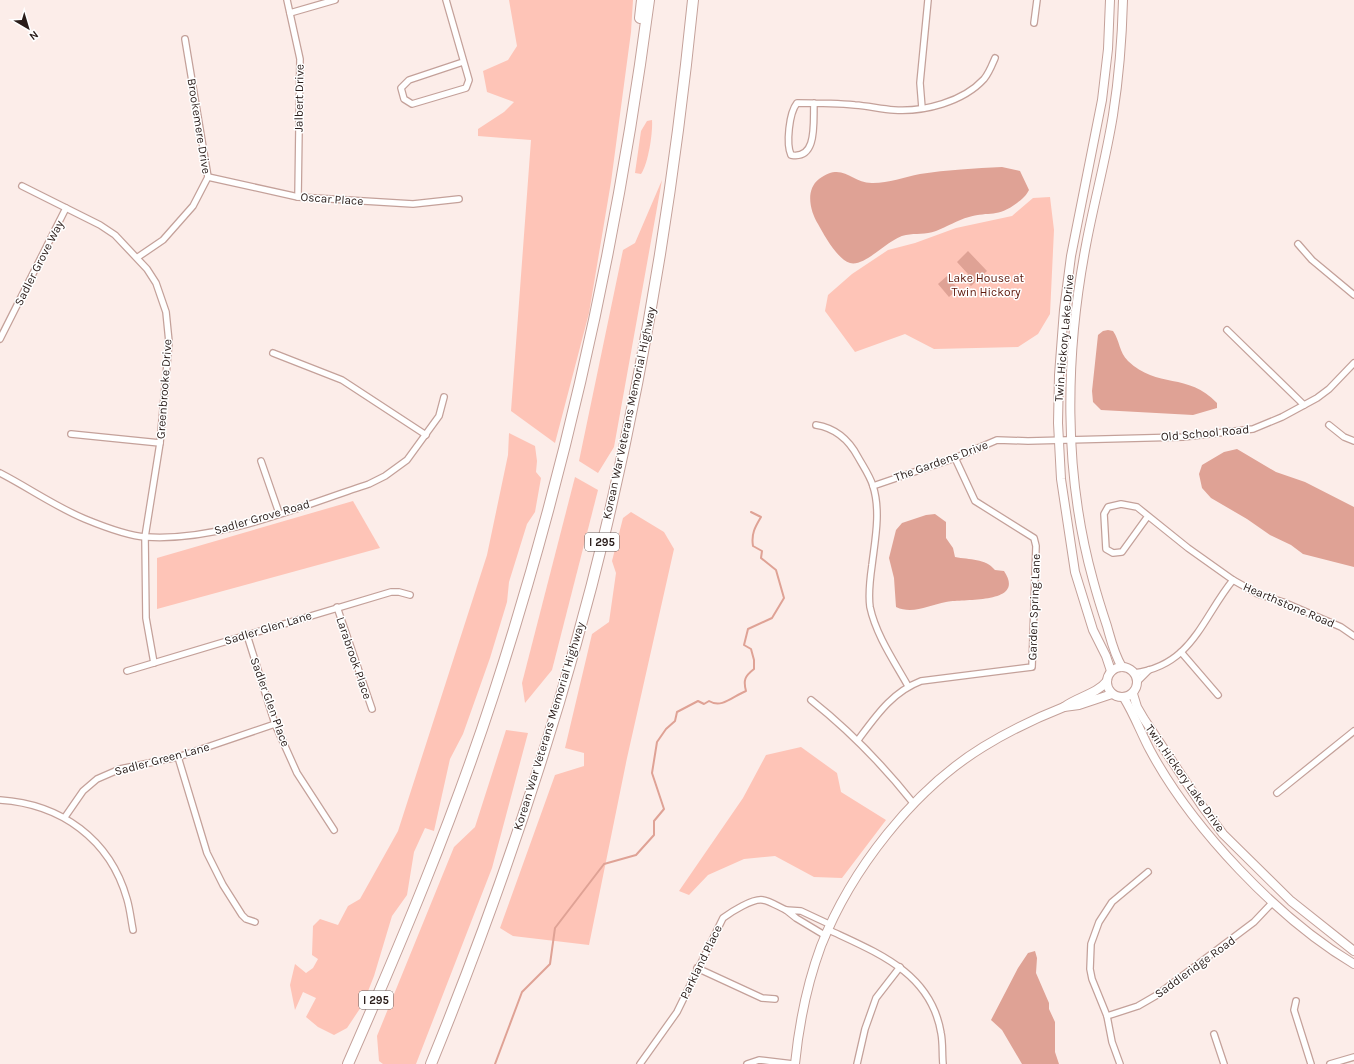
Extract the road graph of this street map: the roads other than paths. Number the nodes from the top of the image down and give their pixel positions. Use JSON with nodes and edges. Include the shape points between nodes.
{"nodes":[{"id":1,"x":287,"y":0,"type":"edge"},
{"id":2,"x":334,"y":0,"type":"edge"},
{"id":3,"x":446,"y":0,"type":"edge"},
{"id":4,"x":642,"y":0,"type":"edge"},
{"id":5,"x":649,"y":0,"type":"edge"},
{"id":6,"x":693,"y":0,"type":"edge"},
{"id":7,"x":928,"y":0,"type":"edge"},
{"id":8,"x":1037,"y":0,"type":"edge"},
{"id":9,"x":1110,"y":0,"type":"edge"},
{"id":10,"x":1123,"y":0,"type":"edge"},
{"id":11,"x":290,"y":13,"type":"junction"},
{"id":12,"x":1034,"y":23,"type":"dead end"},
{"id":13,"x":185,"y":39,"type":"dead end"},
{"id":14,"x":995,"y":58,"type":"dead end"},
{"id":15,"x":463,"y":62,"type":"junction"},
{"id":16,"x":636,"y":88,"type":"junction"},
{"id":17,"x":814,"y":103,"type":"junction"},
{"id":18,"x":922,"y":108,"type":"junction"},
{"id":19,"x":208,"y":177,"type":"junction"},
{"id":20,"x":22,"y":186,"type":"dead end"},
{"id":21,"x":298,"y":197,"type":"junction"},
{"id":22,"x":459,"y":199,"type":"dead end"},
{"id":23,"x":66,"y":208,"type":"junction"},
{"id":24,"x":1298,"y":244,"type":"dead end"},
{"id":25,"x":138,"y":258,"type":"junction"},
{"id":26,"x":1354,"y":295,"type":"edge"},
{"id":27,"x":1227,"y":330,"type":"dead end"},
{"id":28,"x":0,"y":339,"type":"edge"},
{"id":29,"x":273,"y":353,"type":"dead end"},
{"id":30,"x":1354,"y":363,"type":"edge"},
{"id":31,"x":444,"y":397,"type":"dead end"},
{"id":32,"x":1304,"y":405,"type":"junction"},
{"id":33,"x":816,"y":425,"type":"dead end"},
{"id":34,"x":1329,"y":425,"type":"dead end"},
{"id":35,"x":71,"y":434,"type":"dead end"},
{"id":36,"x":426,"y":435,"type":"junction"},
{"id":37,"x":1058,"y":440,"type":"junction"},
{"id":38,"x":1071,"y":440,"type":"junction"},
{"id":39,"x":1354,"y":441,"type":"edge"},
{"id":40,"x":160,"y":443,"type":"junction"},
{"id":41,"x":955,"y":458,"type":"junction"},
{"id":42,"x":261,"y":461,"type":"dead end"},
{"id":43,"x":0,"y":473,"type":"edge"},
{"id":44,"x":873,"y":486,"type":"junction"},
{"id":45,"x":279,"y":513,"type":"junction"},
{"id":46,"x":1148,"y":516,"type":"junction"},
{"id":47,"x":145,"y":537,"type":"junction"},
{"id":48,"x":1233,"y":580,"type":"junction"},
{"id":49,"x":410,"y":595,"type":"dead end"},
{"id":50,"x":337,"y":607,"type":"junction"},
{"id":51,"x":247,"y":635,"type":"junction"},
{"id":52,"x":1354,"y":636,"type":"edge"},
{"id":53,"x":1181,"y":652,"type":"junction"},
{"id":54,"x":154,"y":663,"type":"junction"},
{"id":55,"x":1122,"y":667,"type":"junction"},
{"id":56,"x":127,"y":671,"type":"dead end"},
{"id":57,"x":1111,"y":671,"type":"junction"},
{"id":58,"x":1136,"y":677,"type":"junction"},
{"id":59,"x":1107,"y":681,"type":"junction"},
{"id":60,"x":908,"y":686,"type":"junction"},
{"id":61,"x":1112,"y":694,"type":"junction"},
{"id":62,"x":1133,"y":694,"type":"junction"},
{"id":63,"x":1218,"y":695,"type":"dead end"},
{"id":64,"x":1124,"y":698,"type":"junction"},
{"id":65,"x":811,"y":700,"type":"dead end"},
{"id":66,"x":1064,"y":707,"type":"junction"},
{"id":67,"x":372,"y":709,"type":"dead end"},
{"id":68,"x":275,"y":724,"type":"junction"},
{"id":69,"x":1354,"y":731,"type":"edge"},
{"id":70,"x":858,"y":740,"type":"junction"},
{"id":71,"x":178,"y":757,"type":"junction"},
{"id":72,"x":1277,"y":793,"type":"dead end"},
{"id":73,"x":0,"y":800,"type":"edge"},
{"id":74,"x":914,"y":804,"type":"junction"},
{"id":75,"x":65,"y":817,"type":"junction"},
{"id":76,"x":334,"y":830,"type":"dead end"},
{"id":77,"x":1148,"y":872,"type":"dead end"},
{"id":78,"x":1272,"y":902,"type":"junction"},
{"id":79,"x":786,"y":910,"type":"junction"},
{"id":80,"x":255,"y":922,"type":"dead end"},
{"id":81,"x":133,"y":930,"type":"dead end"},
{"id":82,"x":829,"y":930,"type":"junction"},
{"id":83,"x":1354,"y":951,"type":"edge"},
{"id":84,"x":1354,"y":964,"type":"edge"},
{"id":85,"x":900,"y":967,"type":"junction"},
{"id":86,"x":698,"y":968,"type":"junction"},
{"id":87,"x":775,"y":999,"type":"dead end"},
{"id":88,"x":1296,"y":1001,"type":"dead end"},
{"id":89,"x":1107,"y":1016,"type":"junction"},
{"id":90,"x":1214,"y":1034,"type":"dead end"},
{"id":91,"x":1354,"y":1051,"type":"edge"},
{"id":92,"x":1354,"y":1057,"type":"edge"},
{"id":93,"x":348,"y":1064,"type":"edge"},
{"id":94,"x":431,"y":1064,"type":"edge"},
{"id":95,"x":640,"y":1064,"type":"edge"},
{"id":96,"x":747,"y":1064,"type":"edge"},
{"id":97,"x":794,"y":1064,"type":"edge"},
{"id":98,"x":858,"y":1064,"type":"edge"},
{"id":99,"x":943,"y":1064,"type":"edge"},
{"id":100,"x":1120,"y":1064,"type":"edge"},
{"id":101,"x":1224,"y":1064,"type":"edge"},
{"id":102,"x":1311,"y":1064,"type":"edge"},
{"id":103,"x":1330,"y":1064,"type":"edge"}],
"edges":[{"from":1,"to":11,"type":"street","name":"Jalbert Drive"},
{"from":2,"to":11,"type":"street"},
{"from":3,"to":15,"type":"street"},
{"from":4,"to":16,"type":"highway","via":[[635,70]]},
{"from":5,"to":16,"type":"highway"},
{"from":6,"to":94,"type":"highway","name":"Korean War Veterans Memorial Highway","number":"I 295","via":[[673,168],[657,272],[627,433],[605,530],[567,674],[527,804]]},
{"from":7,"to":18,"type":"street","via":[[920,83]]},
{"from":8,"to":12,"type":"street"},
{"from":9,"to":37,"type":"street","name":"Twin Hickory Lake Drive","via":[[1102,100],[1065,302],[1059,375]]},
{"from":10,"to":38,"type":"street","name":"Twin Hickory Lake Drive","via":[[1113,115],[1085,246],[1078,297],[1071,384]]},
{"from":11,"to":21,"type":"street","name":"Jalbert Drive","via":[[300,59]]},
{"from":13,"to":19,"type":"street","name":"Brookemere Drive"},
{"from":14,"to":18,"type":"street","via":[[989,72],[975,87],[950,100]]},
{"from":15,"to":15,"type":"street","via":[[409,80],[401,88],[404,99],[412,104],[466,88],[469,80]]},
{"from":16,"to":93,"type":"highway","number":"I 295","via":[[615,218],[591,338],[525,595],[493,698],[449,822]]},
{"from":17,"to":17,"type":"street","via":[[811,144],[807,153],[799,157],[790,155],[787,148],[792,109],[797,103]]},
{"from":17,"to":18,"type":"street","via":[[894,110]]},
{"from":19,"to":21,"type":"street","name":"Oscar Place"},
{"from":19,"to":25,"type":"street","name":"Brookemere Drive","via":[[193,206],[163,240]]},
{"from":20,"to":23,"type":"street","name":"Greenbrooke Drive"},
{"from":21,"to":22,"type":"street","name":"Oscar Place","via":[[414,204]]},
{"from":23,"to":25,"type":"street","name":"Greenbrooke Drive","via":[[105,228]]},
{"from":23,"to":28,"type":"street","name":"Sadler Grove Way"},
{"from":24,"to":26,"type":"street","via":[[1312,260]]},
{"from":25,"to":40,"type":"street","name":"Greenbrooke Drive","via":[[156,283],[166,312],[168,327],[169,342]]},
{"from":27,"to":32,"type":"street"},
{"from":29,"to":36,"type":"street","via":[[342,380]]},
{"from":30,"to":32,"type":"street","name":"Old School Road","via":[[1329,389]]},
{"from":31,"to":36,"type":"street","name":"Sadler Grove Road","via":[[439,416]]},
{"from":32,"to":38,"type":"street","name":"Old School Road","via":[[1253,429],[1183,436]]},
{"from":33,"to":44,"type":"street","via":[[835,431],[850,446]]},
{"from":34,"to":39,"type":"street","via":[[1344,437]]},
{"from":35,"to":40,"type":"street"},
{"from":36,"to":45,"type":"street","name":"Sadler Grove Road","via":[[407,460],[386,476],[369,484]]},
{"from":37,"to":38,"type":"street","name":"Old School Road"},
{"from":37,"to":41,"type":"street","name":"The Gardens Drive","via":[[997,440]]},
{"from":37,"to":57,"type":"street","name":"Twin Hickory Lake Drive","via":[[1061,479],[1075,572],[1093,630]]},
{"from":38,"to":55,"type":"street","name":"Twin Hickory Lake Drive","via":[[1076,494],[1088,561],[1109,638]]},
{"from":40,"to":47,"type":"street","name":"Greenbrooke Drive"},
{"from":41,"to":44,"type":"street","name":"The Gardens Drive"},
{"from":41,"to":60,"type":"street","name":"Garden Spring Lane","via":[[975,501],[1034,538],[1036,546],[1032,667],[921,681]]},
{"from":42,"to":45,"type":"street"},
{"from":43,"to":47,"type":"street","name":"Sadler Grove Road","via":[[85,519]]},
{"from":44,"to":60,"type":"street","via":[[876,528],[869,590],[870,606],[875,624]]},
{"from":45,"to":47,"type":"street","name":"Sadler Grove Road","via":[[226,530],[187,536]]},
{"from":46,"to":46,"type":"street","name":"Hearthstone Road","via":[[1137,507],[1121,504],[1108,507],[1104,514],[1106,549],[1113,553],[1122,552]]},
{"from":46,"to":48,"type":"street","name":"Hearthstone Road"},
{"from":47,"to":54,"type":"street","name":"Greenbrooke Drive","via":[[146,618]]},
{"from":48,"to":52,"type":"street","name":"Hearthstone Road","via":[[1258,594],[1341,627]]},
{"from":48,"to":53,"type":"street","via":[[1223,592],[1200,632]]},
{"from":49,"to":50,"type":"street","name":"Sadler Glen Lane","via":[[390,592]]},
{"from":50,"to":51,"type":"street","name":"Sadler Glen Lane"},
{"from":50,"to":67,"type":"street","name":"Larabrook Place"},
{"from":51,"to":54,"type":"street","name":"Sadler Glen Lane"},
{"from":51,"to":68,"type":"street","name":"Sadler Glen Place"},
{"from":53,"to":58,"type":"street"},
{"from":53,"to":63,"type":"street"},
{"from":54,"to":56,"type":"street","name":"Sadler Glen Lane"},
{"from":55,"to":57,"type":"street"},
{"from":55,"to":58,"type":"street","via":[[1127,668]]},
{"from":57,"to":59,"type":"street"},
{"from":58,"to":62,"type":"street","via":[[1138,685]]},
{"from":59,"to":61,"type":"street"},
{"from":59,"to":66,"type":"street"},
{"from":60,"to":70,"type":"street","name":"Garden Spring Lane","via":[[890,700]]},
{"from":61,"to":64,"type":"street"},
{"from":61,"to":66,"type":"street"},
{"from":62,"to":64,"type":"street"},
{"from":62,"to":83,"type":"street","name":"Twin Hickory Lake Drive","via":[[1144,719],[1223,834],[1291,901]]},
{"from":64,"to":78,"type":"street","name":"Twin Hickory Lake Drive","via":[[1150,750],[1188,808],[1227,855]]},
{"from":65,"to":70,"type":"street"},
{"from":66,"to":74,"type":"street","via":[[1014,729],[982,747],[931,787]]},
{"from":68,"to":71,"type":"street","name":"Sadler Green Lane"},
{"from":68,"to":76,"type":"street","name":"Sadler Glen Place","via":[[300,779]]},
{"from":69,"to":72,"type":"street"},
{"from":70,"to":74,"type":"street"},
{"from":71,"to":75,"type":"street","name":"Sadler Green Lane","via":[[120,769],[97,779],[83,791]]},
{"from":71,"to":80,"type":"street","via":[[207,853],[242,915]]},
{"from":73,"to":75,"type":"street","via":[[30,804]]},
{"from":74,"to":82,"type":"street","via":[[868,859]]},
{"from":75,"to":81,"type":"street","via":[[97,843],[108,859],[127,899]]},
{"from":77,"to":89,"type":"street","via":[[1112,902],[1094,932],[1090,969]]},
{"from":78,"to":84,"type":"street","name":"Twin Hickory Lake Drive","via":[[1313,937]]},
{"from":78,"to":89,"type":"street","name":"Saddleridge Road","via":[[1254,922],[1157,995],[1138,1006]]},
{"from":79,"to":82,"type":"street","name":"Parkland Place","via":[[796,918]]},
{"from":79,"to":82,"type":"street","name":"Parkland Place","via":[[801,911]]},
{"from":79,"to":86,"type":"street","name":"Parkland Place","via":[[763,900],[756,900],[732,912],[723,918]]},
{"from":82,"to":85,"type":"street"},
{"from":82,"to":97,"type":"street","via":[[812,973]]},
{"from":85,"to":98,"type":"street","via":[[876,998],[865,1029]]},
{"from":85,"to":99,"type":"street","via":[[918,982],[931,1002],[941,1033]]},
{"from":86,"to":87,"type":"street","via":[[762,998]]},
{"from":86,"to":95,"type":"street","name":"Parkland Place","via":[[676,1012]]},
{"from":88,"to":102,"type":"street","via":[[1294,1010]]},
{"from":89,"to":100,"type":"street"},
{"from":90,"to":101,"type":"street"},
{"from":91,"to":92,"type":"street"},
{"from":92,"to":103,"type":"street"},
{"from":96,"to":97,"type":"street","via":[[759,1060]]}]}
